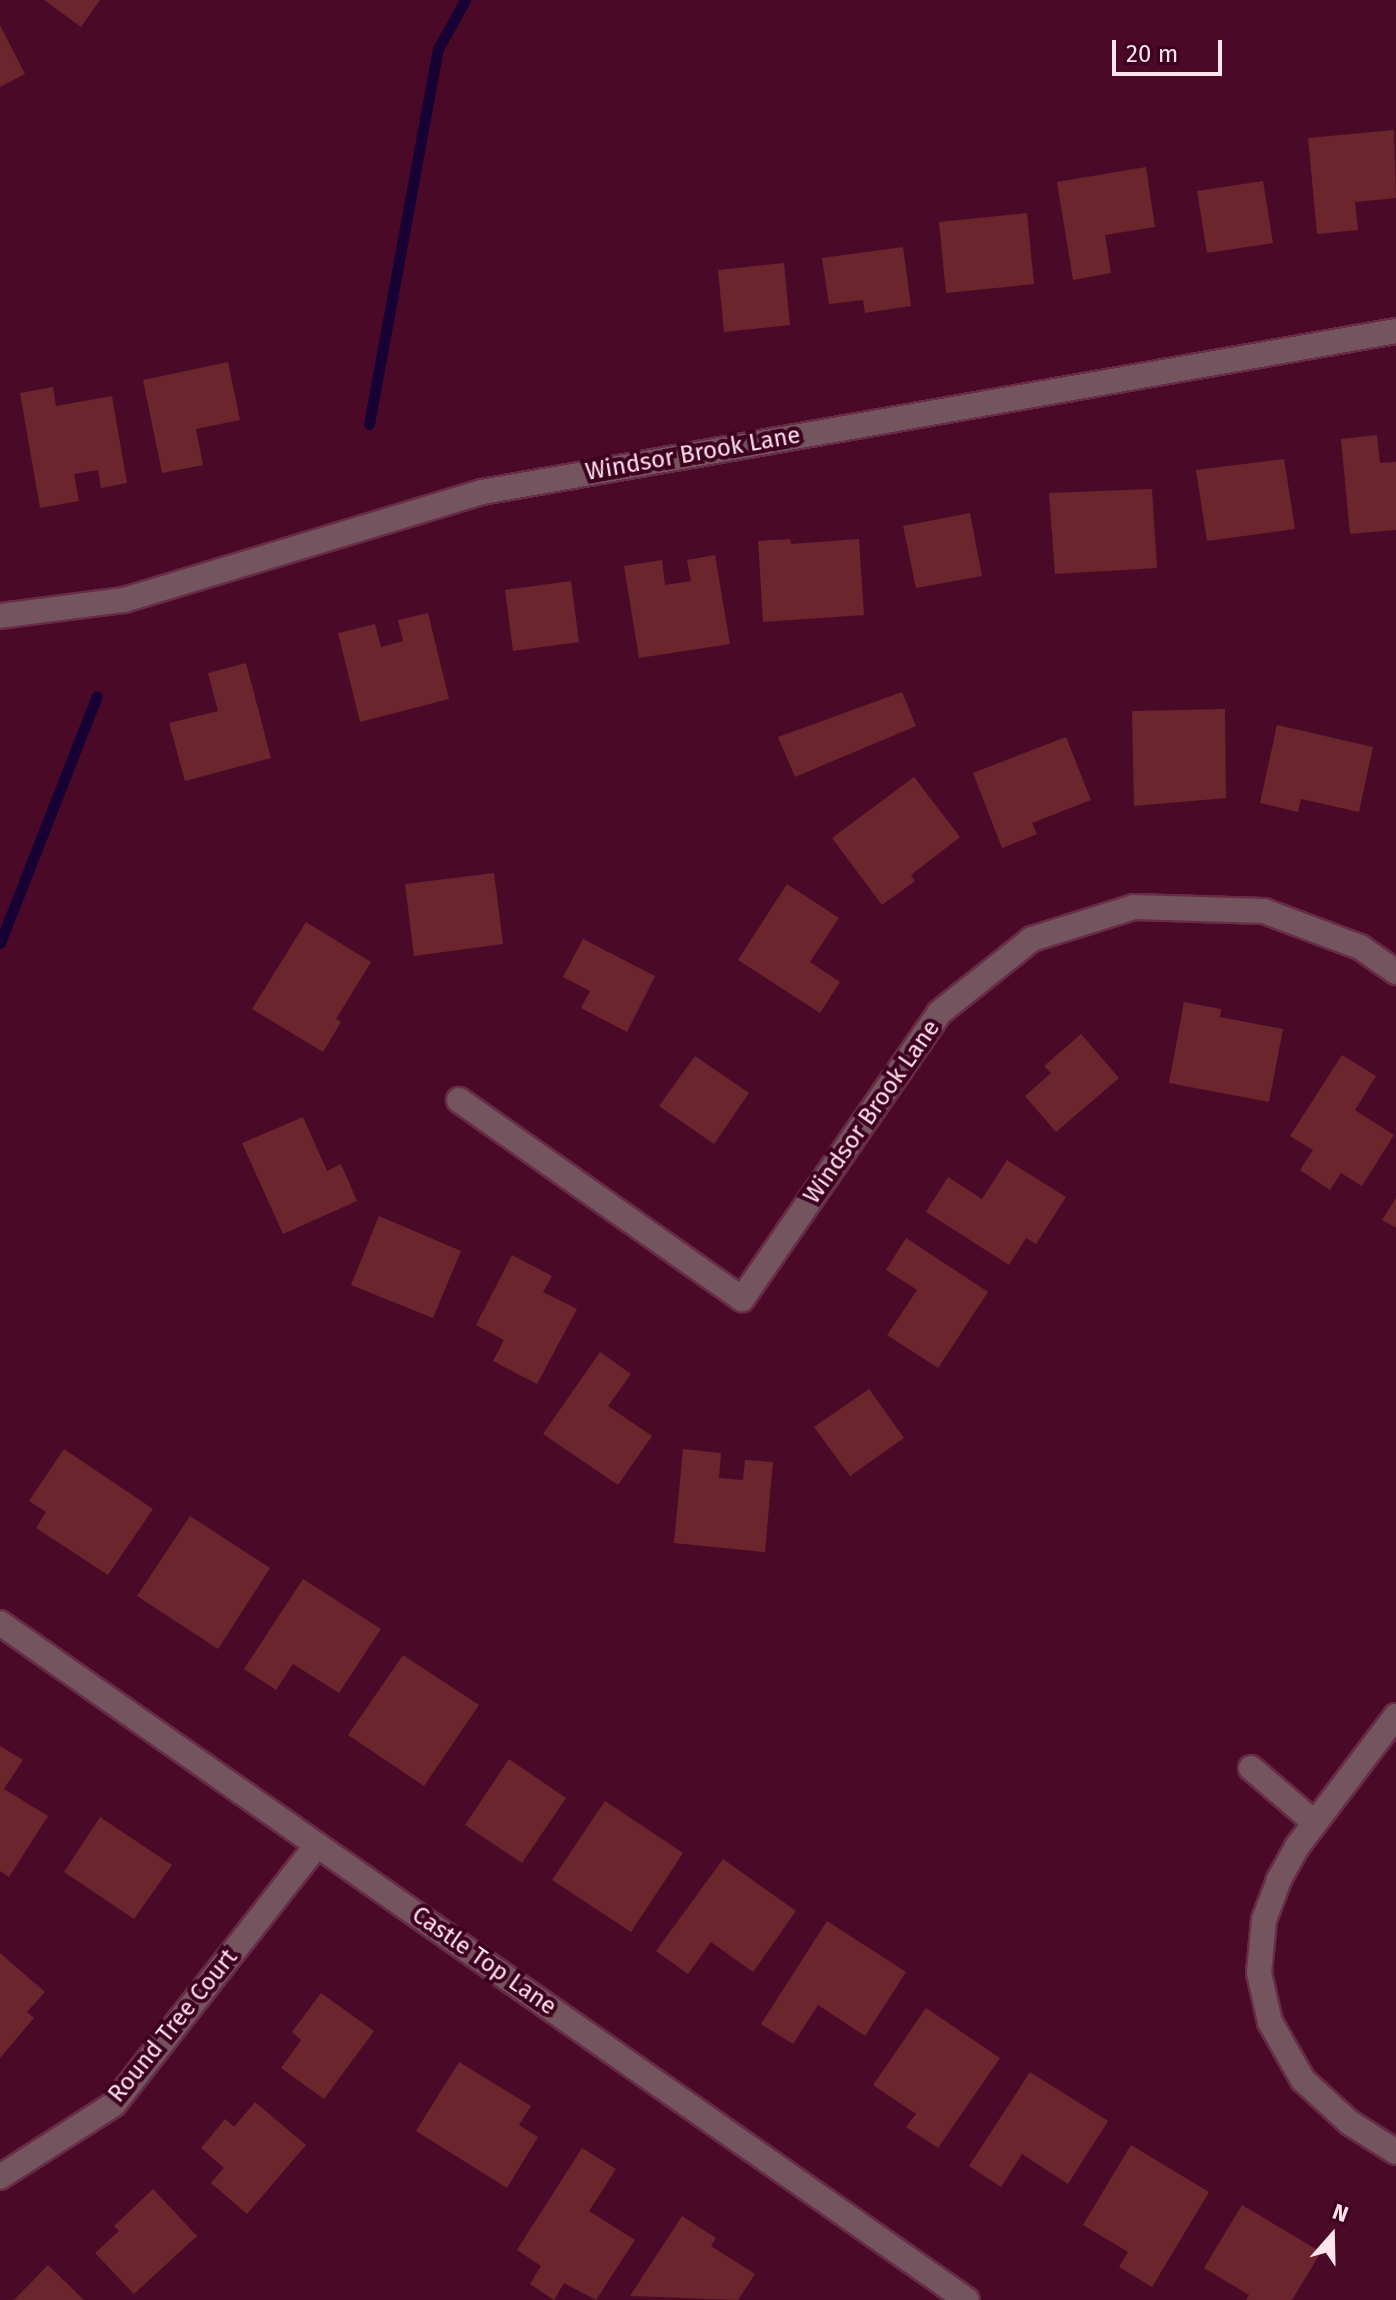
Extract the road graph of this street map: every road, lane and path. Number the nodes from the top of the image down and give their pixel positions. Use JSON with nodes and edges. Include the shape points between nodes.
{"nodes":[{"id":1,"x":1396,"y":331,"type":"edge"},
{"id":2,"x":0,"y":616,"type":"edge"},
{"id":3,"x":1396,"y":972,"type":"edge"},
{"id":4,"x":459,"y":1100,"type":"dead end"},
{"id":5,"x":0,"y":1623,"type":"edge"},
{"id":6,"x":1396,"y":1716,"type":"edge"},
{"id":7,"x":1251,"y":1768,"type":"dead end"},
{"id":8,"x":1315,"y":1823,"type":"junction"},
{"id":9,"x":317,"y":1845,"type":"junction"},
{"id":10,"x":1396,"y":2152,"type":"edge"},
{"id":11,"x":0,"y":2177,"type":"edge"},
{"id":12,"x":967,"y":2300,"type":"edge"}],
"edges":[{"from":1,"to":2,"type":"street","name":"Windsor Brook Lane","via":[[482,492],[124,600]]},
{"from":3,"to":4,"type":"street","name":"Windsor Brook Lane","via":[[1360,947],[1264,911],[1134,907],[1032,939],[939,1013],[742,1299]]},
{"from":5,"to":9,"type":"street","name":"Castle Top Lane"},
{"from":6,"to":8,"type":"street"},
{"from":7,"to":8,"type":"street"},
{"from":8,"to":10,"type":"street","via":[[1279,1880],[1264,1920],[1259,1973],[1270,2022],[1303,2080],[1350,2123]]},
{"from":9,"to":11,"type":"street","name":"Round Tree Court","via":[[114,2104]]},
{"from":9,"to":12,"type":"street","name":"Castle Top Lane"}]}
